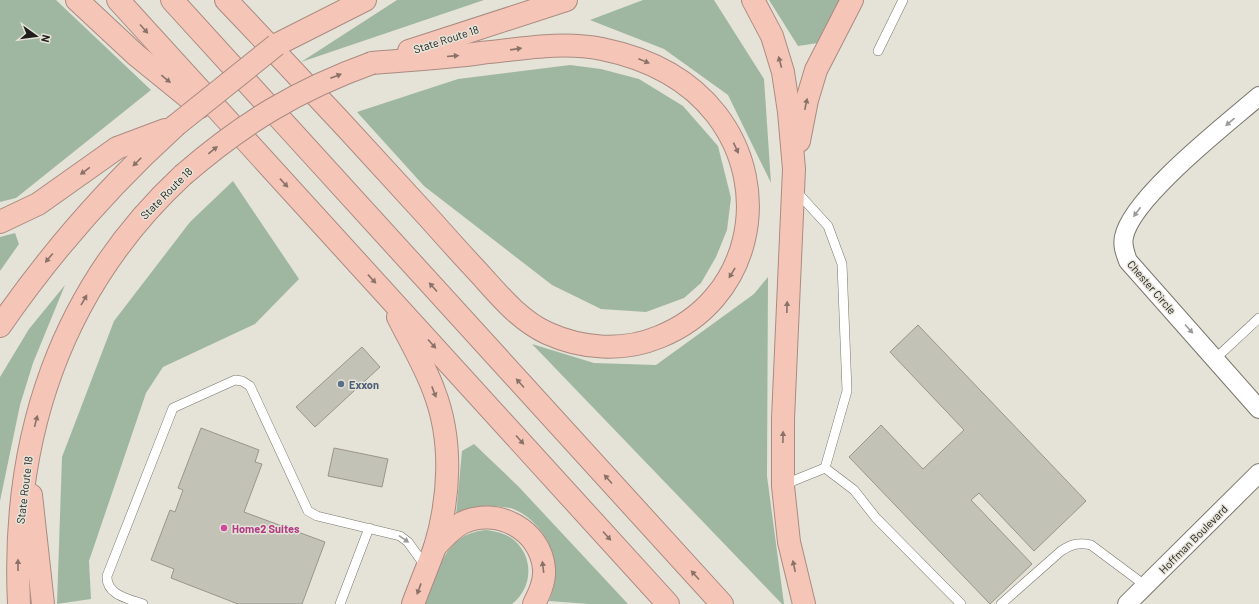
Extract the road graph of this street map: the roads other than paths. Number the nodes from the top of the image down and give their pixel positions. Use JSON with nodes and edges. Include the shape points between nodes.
{"nodes":[{"id":1,"x":77,"y":0,"type":"edge"},
{"id":2,"x":118,"y":0,"type":"edge"},
{"id":3,"x":172,"y":0,"type":"edge"},
{"id":4,"x":226,"y":0,"type":"edge"},
{"id":5,"x":334,"y":0,"type":"edge"},
{"id":6,"x":365,"y":0,"type":"edge"},
{"id":7,"x":566,"y":0,"type":"edge"},
{"id":8,"x":753,"y":0,"type":"edge"},
{"id":9,"x":852,"y":0,"type":"edge"},
{"id":10,"x":902,"y":0,"type":"edge"},
{"id":11,"x":276,"y":45,"type":"junction"},
{"id":12,"x":878,"y":51,"type":"dead end"},
{"id":13,"x":372,"y":63,"type":"junction"},
{"id":14,"x":1259,"y":96,"type":"edge"},
{"id":15,"x":176,"y":126,"type":"junction"},
{"id":16,"x":258,"y":155,"type":"junction"},
{"id":17,"x":794,"y":178,"type":"junction"},
{"id":18,"x":0,"y":222,"type":"edge"},
{"id":19,"x":387,"y":294,"type":"junction"},
{"id":20,"x":1259,"y":318,"type":"edge"},
{"id":21,"x":0,"y":326,"type":"edge"},
{"id":22,"x":1216,"y":358,"type":"junction"},
{"id":23,"x":1259,"y":409,"type":"edge"},
{"id":24,"x":27,"y":458,"type":"junction"},
{"id":25,"x":825,"y":468,"type":"junction"},
{"id":26,"x":1259,"y":473,"type":"edge"},
{"id":27,"x":783,"y":486,"type":"junction"},
{"id":28,"x":369,"y":528,"type":"junction"},
{"id":29,"x":434,"y":547,"type":"junction"},
{"id":30,"x":426,"y":567,"type":"junction"},
{"id":31,"x":1146,"y":586,"type":"junction"},
{"id":32,"x":19,"y":604,"type":"edge"},
{"id":33,"x":43,"y":604,"type":"edge"},
{"id":34,"x":143,"y":604,"type":"edge"},
{"id":35,"x":340,"y":604,"type":"edge"},
{"id":36,"x":413,"y":604,"type":"edge"},
{"id":37,"x":534,"y":604,"type":"edge"},
{"id":38,"x":668,"y":604,"type":"edge"},
{"id":39,"x":722,"y":604,"type":"edge"},
{"id":40,"x":804,"y":604,"type":"edge"},
{"id":41,"x":961,"y":604,"type":"edge"},
{"id":42,"x":1001,"y":604,"type":"edge"},
{"id":43,"x":1127,"y":604,"type":"edge"}],
"edges":[{"from":1,"to":16,"type":"highway","one_way":true,"via":[[136,55]]},
{"from":2,"to":16,"type":"highway","one_way":true},
{"from":39,"to":3,"type":"highway","one_way":true},
{"from":13,"to":4,"type":"highway","one_way":true,"via":[[561,45],[620,53],[652,64],[676,77],[690,87],[716,114],[742,162],[748,196],[748,214],[745,238],[736,266],[718,295],[695,318],[651,340],[622,347],[592,346],[560,338],[534,326],[498,294]]},
{"from":5,"to":11,"type":"highway"},
{"from":6,"to":11,"type":"highway"},
{"from":7,"to":13,"type":"highway","name":"State Route 18"},
{"from":17,"to":8,"type":"highway","one_way":true,"via":[[783,72],[772,36]]},
{"from":17,"to":9,"type":"highway","one_way":true,"via":[[807,100],[816,70]]},
{"from":10,"to":12,"type":"lane"},
{"from":11,"to":15,"type":"highway","bridge":true},
{"from":24,"to":13,"type":"highway","name":"State Route 18","one_way":true,"bridge":true,"via":[[56,356],[110,257],[144,213],[183,175],[223,142],[273,107],[322,82]]},
{"from":14,"to":22,"type":"street","name":"Chester Circle","one_way":true,"via":[[1155,188],[1129,223],[1124,237],[1128,261]]},
{"from":15,"to":18,"type":"highway","one_way":true,"via":[[116,148],[38,204]]},
{"from":15,"to":21,"type":"highway","one_way":true,"via":[[116,183],[71,232],[43,265]]},
{"from":16,"to":19,"type":"highway","one_way":true},
{"from":17,"to":25,"type":"lane","via":[[828,226],[842,264],[847,391]]},
{"from":27,"to":17,"type":"highway","one_way":true,"via":[[783,419]]},
{"from":19,"to":29,"type":"highway","one_way":true,"via":[[434,390],[444,429],[447,487]]},
{"from":19,"to":38,"type":"highway","one_way":true},
{"from":20,"to":22,"type":"lane"},
{"from":22,"to":23,"type":"street","name":"Chester Circle"},
{"from":32,"to":24,"type":"highway","name":"State Route 18","one_way":true,"via":[[18,535]]},
{"from":24,"to":33,"type":"highway"},
{"from":25,"to":27,"type":"lane"},
{"from":25,"to":41,"type":"lane","via":[[854,490],[876,518]]},
{"from":26,"to":31,"type":"street","name":"Hoffman Boulevard"},
{"from":40,"to":27,"type":"highway","one_way":true,"via":[[789,542]]},
{"from":28,"to":30,"type":"lane","one_way":true,"via":[[400,536],[408,542]]},
{"from":28,"to":34,"type":"lane","via":[[317,516],[308,511],[250,386],[242,381],[231,381],[173,408],[107,576],[107,583],[112,590]]},
{"from":28,"to":35,"type":"lane"},
{"from":29,"to":30,"type":"highway"},
{"from":37,"to":29,"type":"highway","one_way":true,"via":[[541,588],[544,569],[535,543],[518,526],[496,518],[472,520],[455,527]]},
{"from":30,"to":36,"type":"highway","one_way":true},
{"from":31,"to":42,"type":"lane","via":[[1092,545],[1072,544],[1061,550]]},
{"from":31,"to":43,"type":"street","name":"Hoffman Boulevard"}]}
